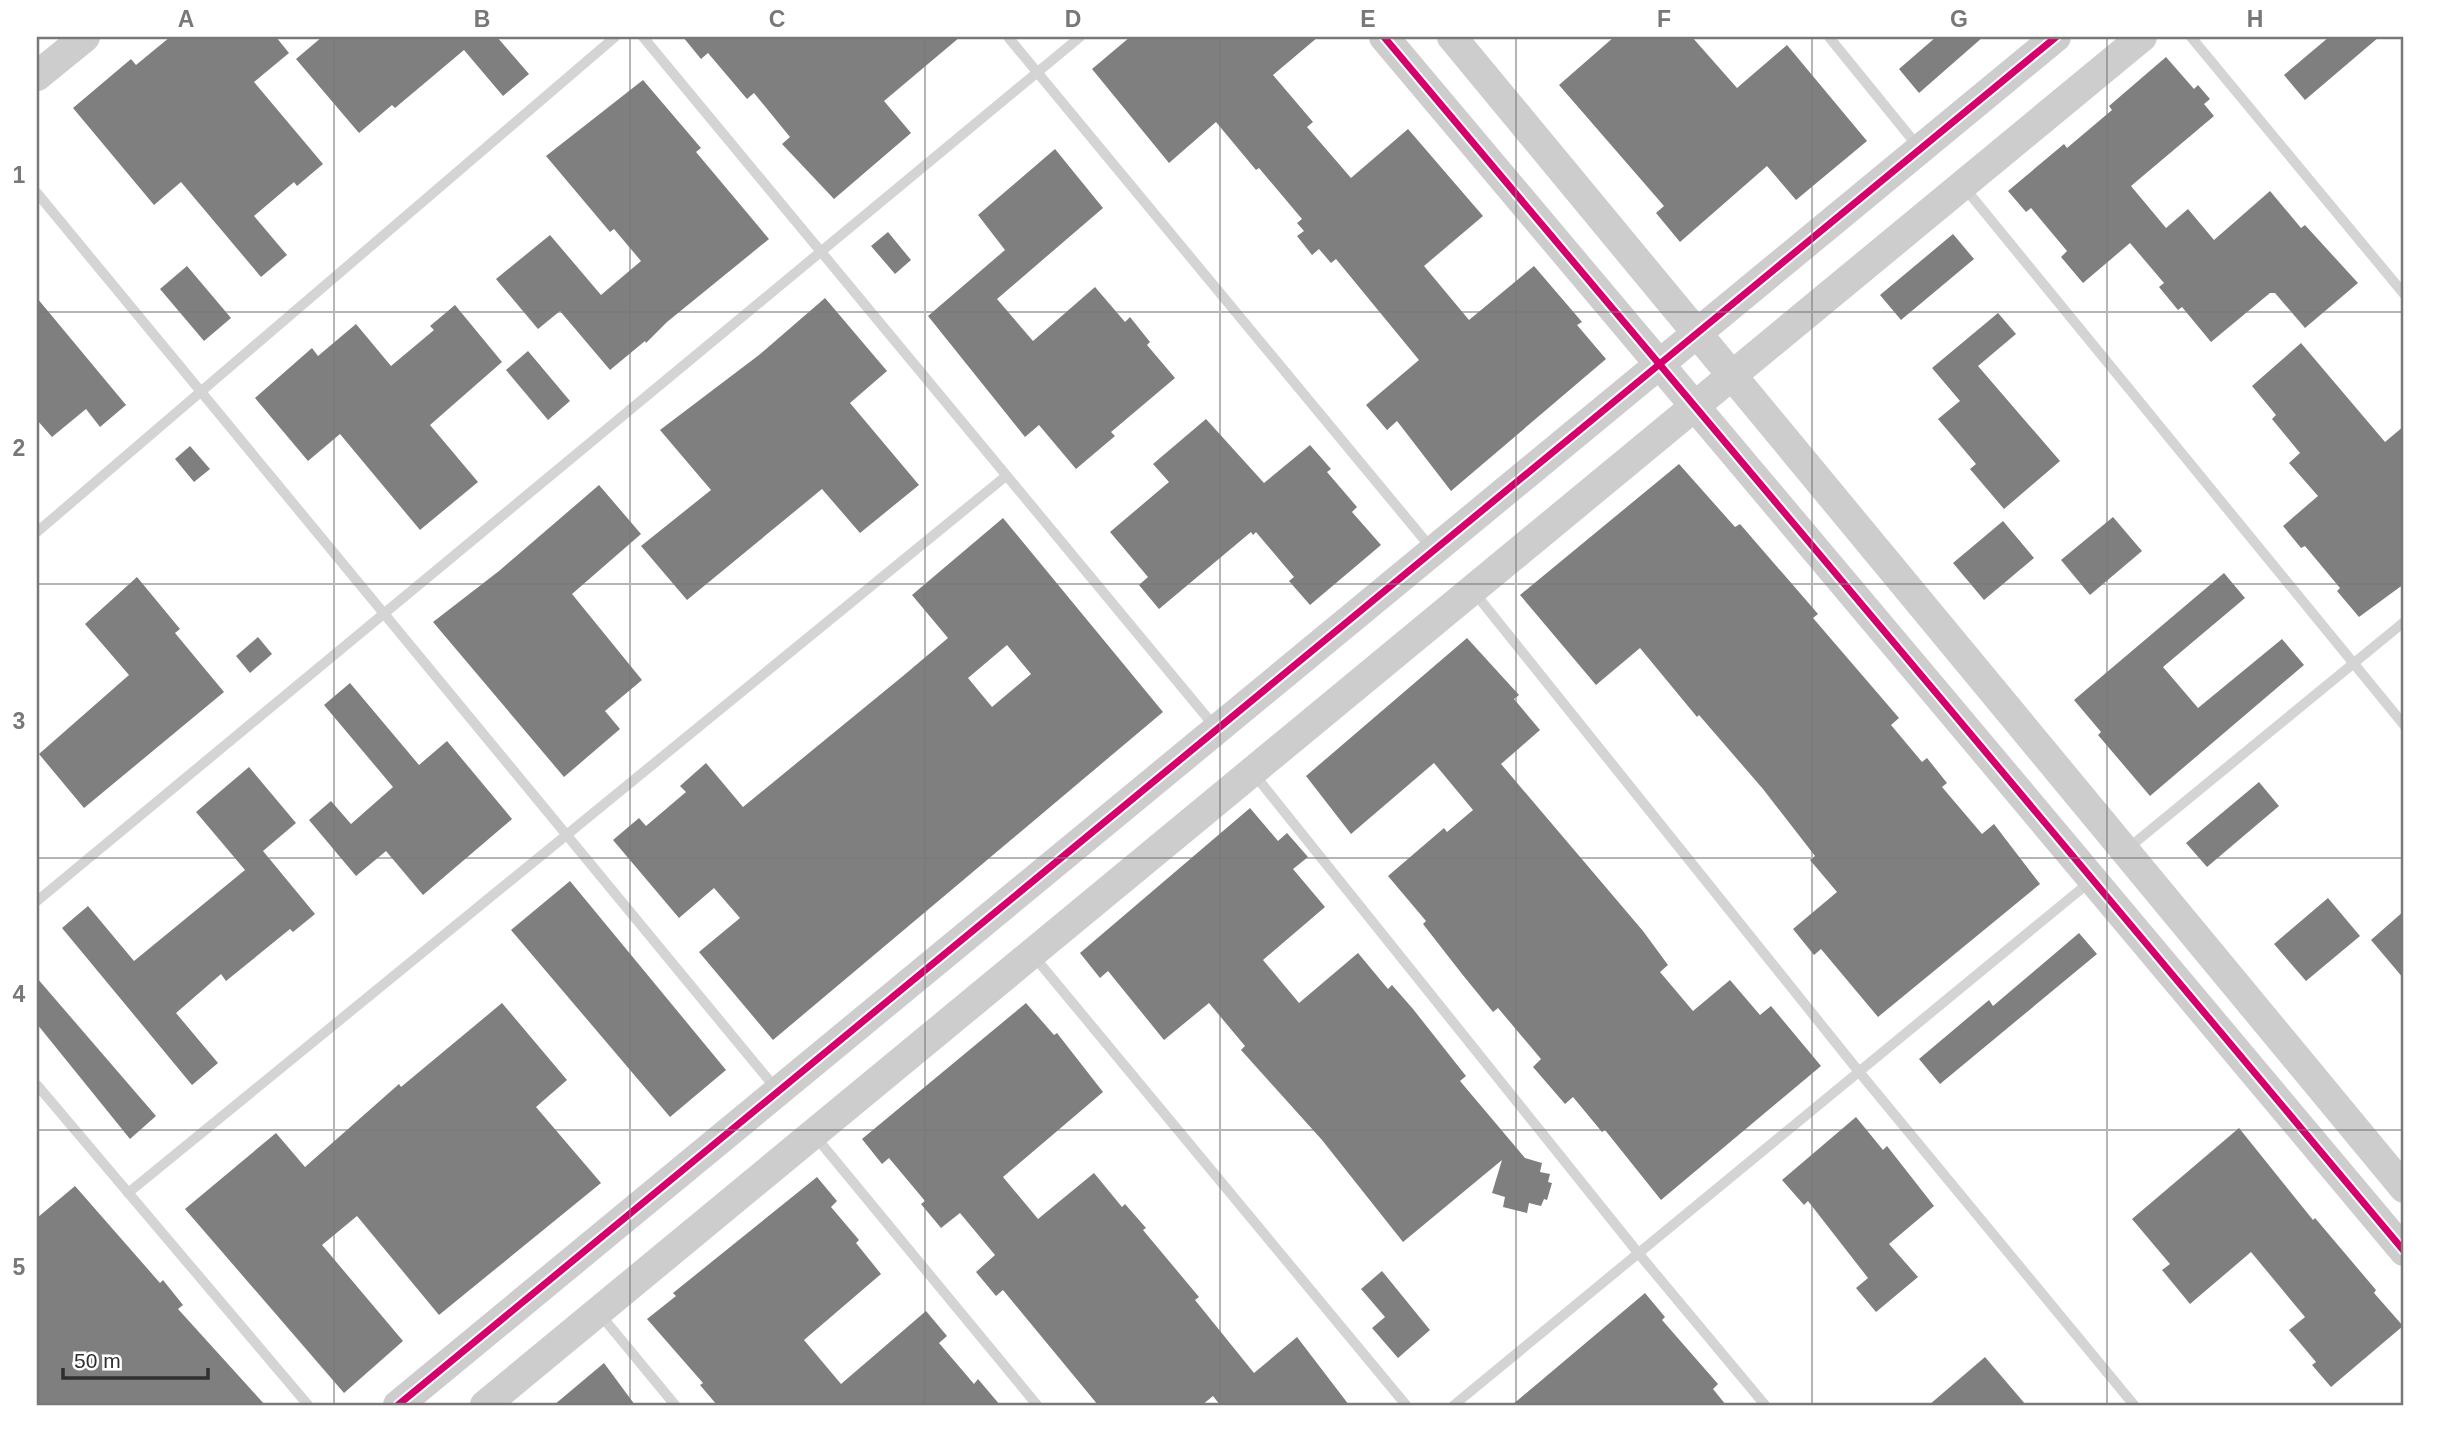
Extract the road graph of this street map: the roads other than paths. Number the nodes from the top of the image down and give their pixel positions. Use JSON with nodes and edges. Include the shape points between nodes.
{"nodes":[{"id":1,"x":85,"y":37,"type":"edge"},
{"id":2,"x":615,"y":37,"type":"edge"},
{"id":3,"x":643,"y":37,"type":"edge"},
{"id":4,"x":1008,"y":37,"type":"edge"},
{"id":5,"x":1080,"y":37,"type":"edge"},
{"id":6,"x":1384,"y":37,"type":"edge"},
{"id":7,"x":1452,"y":37,"type":"edge"},
{"id":8,"x":1829,"y":37,"type":"edge"},
{"id":9,"x":2056,"y":37,"type":"edge"},
{"id":10,"x":2142,"y":37,"type":"edge"},
{"id":11,"x":2191,"y":37,"type":"edge"},
{"id":12,"x":1037,"y":72,"type":"junction"},
{"id":13,"x":37,"y":76,"type":"edge"},
{"id":14,"x":1920,"y":149,"type":"junction"},
{"id":15,"x":1962,"y":185,"type":"junction"},
{"id":16,"x":37,"y":193,"type":"edge"},
{"id":17,"x":820,"y":253,"type":"junction"},
{"id":18,"x":2404,"y":294,"type":"edge"},
{"id":19,"x":1696,"y":333,"type":"junction"},
{"id":20,"x":1657,"y":366,"type":"junction"},
{"id":21,"x":1731,"y":376,"type":"junction"},
{"id":22,"x":201,"y":392,"type":"junction"},
{"id":23,"x":1694,"y":407,"type":"junction"},
{"id":24,"x":1006,"y":476,"type":"junction"},
{"id":25,"x":37,"y":532,"type":"edge"},
{"id":26,"x":1433,"y":551,"type":"junction"},
{"id":27,"x":1472,"y":590,"type":"junction"},
{"id":28,"x":384,"y":613,"type":"junction"},
{"id":29,"x":2404,"y":622,"type":"edge"},
{"id":30,"x":2354,"y":663,"type":"junction"},
{"id":31,"x":2404,"y":725,"type":"edge"},
{"id":32,"x":1217,"y":729,"type":"junction"},
{"id":33,"x":1252,"y":772,"type":"junction"},
{"id":34,"x":567,"y":835,"type":"junction"},
{"id":35,"x":2124,"y":852,"type":"junction"},
{"id":36,"x":2095,"y":877,"type":"junction"},
{"id":37,"x":37,"y":901,"type":"edge"},
{"id":38,"x":1032,"y":953,"type":"junction"},
{"id":39,"x":1860,"y":1073,"type":"junction"},
{"id":40,"x":37,"y":1085,"type":"edge"},
{"id":41,"x":778,"y":1091,"type":"junction"},
{"id":42,"x":813,"y":1134,"type":"junction"},
{"id":43,"x":2404,"y":1188,"type":"edge"},
{"id":44,"x":128,"y":1193,"type":"junction"},
{"id":45,"x":2404,"y":1251,"type":"edge"},
{"id":46,"x":1640,"y":1254,"type":"junction"},
{"id":47,"x":598,"y":1311,"type":"junction"},
{"id":48,"x":308,"y":1405,"type":"edge"},
{"id":49,"x":398,"y":1405,"type":"edge"},
{"id":50,"x":485,"y":1405,"type":"edge"},
{"id":51,"x":675,"y":1405,"type":"edge"},
{"id":52,"x":1037,"y":1405,"type":"edge"},
{"id":53,"x":1406,"y":1405,"type":"edge"},
{"id":54,"x":1454,"y":1405,"type":"edge"},
{"id":55,"x":1766,"y":1405,"type":"edge"},
{"id":56,"x":2134,"y":1405,"type":"edge"}],
"edges":[{"from":1,"to":13,"type":"street"},
{"from":2,"to":22,"type":"lane"},
{"from":3,"to":17,"type":"lane"},
{"from":4,"to":12,"type":"lane"},
{"from":5,"to":12,"type":"lane"},
{"from":6,"to":20,"type":"street"},
{"from":7,"to":19,"type":"street"},
{"from":8,"to":14,"type":"lane"},
{"from":9,"to":14,"type":"street"},
{"from":10,"to":15,"type":"street"},
{"from":11,"to":18,"type":"lane"},
{"from":12,"to":17,"type":"lane"},
{"from":12,"to":26,"type":"lane"},
{"from":14,"to":19,"type":"street"},
{"from":15,"to":21,"type":"street"},
{"from":15,"to":30,"type":"lane"},
{"from":16,"to":22,"type":"lane"},
{"from":17,"to":24,"type":"lane"},
{"from":17,"to":28,"type":"lane"},
{"from":19,"to":20,"type":"street"},
{"from":19,"to":21,"type":"street"},
{"from":20,"to":23,"type":"street"},
{"from":20,"to":26,"type":"street"},
{"from":21,"to":23,"type":"street"},
{"from":21,"to":35,"type":"street"},
{"from":22,"to":25,"type":"lane"},
{"from":22,"to":28,"type":"lane"},
{"from":23,"to":27,"type":"street"},
{"from":23,"to":36,"type":"street"},
{"from":24,"to":32,"type":"lane"},
{"from":24,"to":34,"type":"lane"},
{"from":26,"to":32,"type":"street"},
{"from":27,"to":33,"type":"street"},
{"from":27,"to":39,"type":"lane"},
{"from":28,"to":34,"type":"lane"},
{"from":28,"to":37,"type":"lane"},
{"from":29,"to":30,"type":"lane"},
{"from":30,"to":31,"type":"lane"},
{"from":30,"to":35,"type":"lane"},
{"from":32,"to":41,"type":"street"},
{"from":33,"to":38,"type":"street"},
{"from":33,"to":46,"type":"lane"},
{"from":34,"to":41,"type":"lane"},
{"from":34,"to":44,"type":"lane"},
{"from":35,"to":43,"type":"street"},
{"from":36,"to":39,"type":"lane"},
{"from":36,"to":45,"type":"street"},
{"from":38,"to":42,"type":"street"},
{"from":38,"to":53,"type":"lane"},
{"from":39,"to":46,"type":"lane"},
{"from":39,"to":56,"type":"lane"},
{"from":40,"to":44,"type":"lane"},
{"from":41,"to":49,"type":"street"},
{"from":42,"to":47,"type":"street"},
{"from":42,"to":52,"type":"lane"},
{"from":44,"to":48,"type":"lane"},
{"from":46,"to":54,"type":"lane"},
{"from":46,"to":55,"type":"lane"},
{"from":47,"to":50,"type":"street"},
{"from":47,"to":51,"type":"lane"}]}
